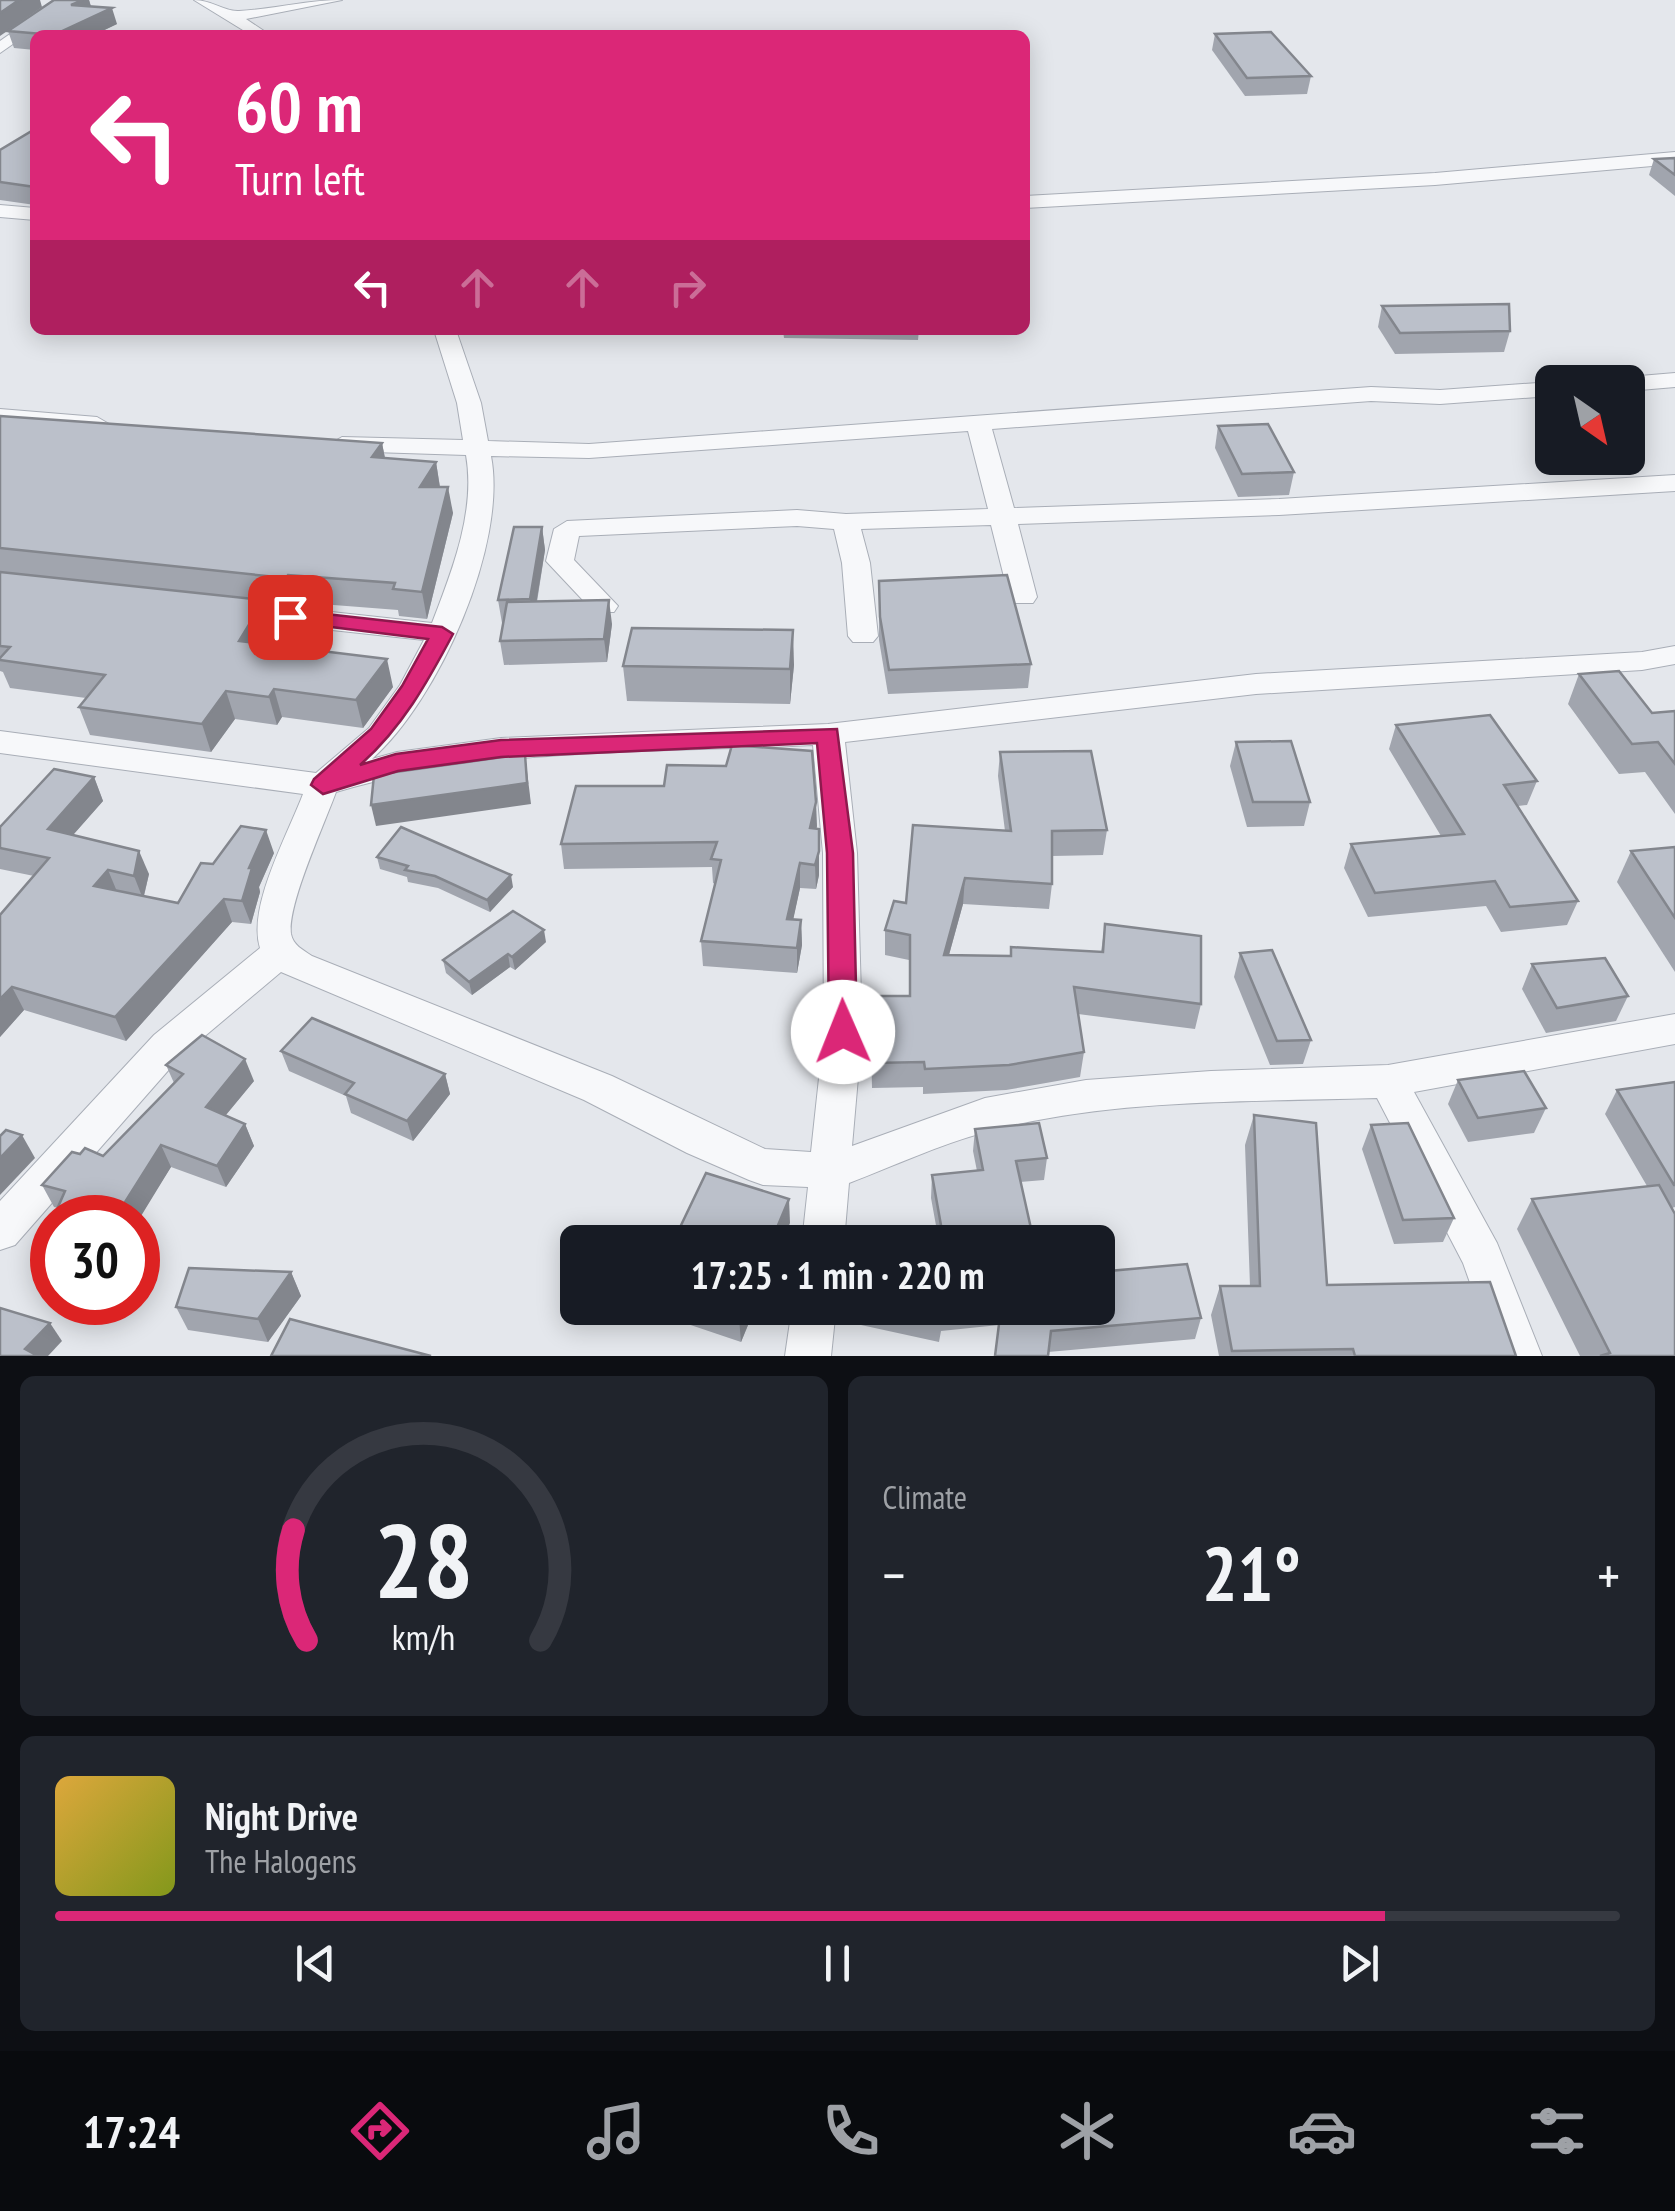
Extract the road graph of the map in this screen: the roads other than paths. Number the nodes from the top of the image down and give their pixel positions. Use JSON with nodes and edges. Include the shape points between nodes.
{"nodes":[{"id":1,"x":70,"y":0,"type":"edge"},
{"id":2,"x":201,"y":0,"type":"edge"},
{"id":3,"x":335,"y":0,"type":"edge"},
{"id":4,"x":232,"y":17,"type":"junction"},
{"id":5,"x":254,"y":30,"type":"edge"},
{"id":6,"x":0,"y":48,"type":"edge"},
{"id":7,"x":1675,"y":158,"type":"edge"},
{"id":8,"x":1030,"y":202,"type":"edge"},
{"id":9,"x":0,"y":211,"type":"edge"},
{"id":10,"x":30,"y":214,"type":"edge"},
{"id":11,"x":447,"y":335,"type":"edge"},
{"id":12,"x":1675,"y":380,"type":"edge"},
{"id":13,"x":1645,"y":383,"type":"edge"},
{"id":14,"x":1535,"y":390,"type":"edge"},
{"id":15,"x":0,"y":416,"type":"edge"},
{"id":16,"x":979,"y":424,"type":"junction"},
{"id":17,"x":114,"y":425,"type":"edge"},
{"id":18,"x":320,"y":443,"type":"edge"},
{"id":19,"x":477,"y":447,"type":"junction"},
{"id":20,"x":1675,"y":483,"type":"edge"},
{"id":21,"x":1002,"y":516,"type":"junction"},
{"id":22,"x":846,"y":522,"type":"junction"},
{"id":23,"x":1023,"y":597,"type":"dead end"},
{"id":24,"x":604,"y":606,"type":"edge"},
{"id":25,"x":204,"y":607,"type":"edge"},
{"id":26,"x":442,"y":634,"type":"junction"},
{"id":27,"x":863,"y":636,"type":"dead end"},
{"id":28,"x":1675,"y":655,"type":"edge"},
{"id":29,"x":828,"y":734,"type":"junction"},
{"id":30,"x":0,"y":742,"type":"edge"},
{"id":31,"x":323,"y":785,"type":"junction"},
{"id":32,"x":280,"y":952,"type":"junction"},
{"id":33,"x":1675,"y":1029,"type":"edge"},
{"id":34,"x":1388,"y":1082,"type":"junction"},
{"id":35,"x":832,"y":1171,"type":"junction"},
{"id":36,"x":824,"y":1225,"type":"edge"},
{"id":37,"x":0,"y":1231,"type":"edge"},
{"id":38,"x":812,"y":1325,"type":"edge"},
{"id":39,"x":808,"y":1356,"type":"edge"},
{"id":40,"x":1518,"y":1356,"type":"edge"}],
"edges":[{"from":1,"to":6,"type":"street"},
{"from":2,"to":4,"type":"street"},
{"from":3,"to":4,"type":"street"},
{"from":4,"to":5,"type":"street"},
{"from":7,"to":8,"type":"street"},
{"from":9,"to":10,"type":"street"},
{"from":11,"to":19,"type":"street"},
{"from":12,"to":13,"type":"street"},
{"from":14,"to":16,"type":"street","via":[[1371,394]]},
{"from":15,"to":17,"type":"street"},
{"from":16,"to":19,"type":"street","via":[[589,450]]},
{"from":16,"to":21,"type":"street"},
{"from":18,"to":19,"type":"street"},
{"from":19,"to":26,"type":"street","via":[[482,474],[470,561]]},
{"from":20,"to":21,"type":"street"},
{"from":21,"to":22,"type":"street"},
{"from":21,"to":23,"type":"street"},
{"from":22,"to":24,"type":"street","via":[[797,518],[567,529],[560,561]]},
{"from":22,"to":27,"type":"street"},
{"from":25,"to":26,"type":"street"},
{"from":26,"to":31,"type":"street","via":[[380,734]]},
{"from":28,"to":29,"type":"street","via":[[1256,684]]},
{"from":29,"to":31,"type":"street","via":[[501,748],[396,763]]},
{"from":29,"to":35,"type":"street","via":[[840,853],[843,1032]]},
{"from":30,"to":31,"type":"street"},
{"from":31,"to":32,"type":"street","via":[[277,906],[273,932]]},
{"from":32,"to":35,"type":"street","via":[[299,966],[464,1030],[764,1167]]},
{"from":32,"to":37,"type":"street","via":[[168,1046]]},
{"from":33,"to":34,"type":"street"},
{"from":34,"to":35,"type":"street","via":[[1086,1097],[984,1115]]},
{"from":34,"to":40,"type":"street","via":[[1482,1257]]},
{"from":35,"to":36,"type":"street"},
{"from":38,"to":39,"type":"street"}]}
